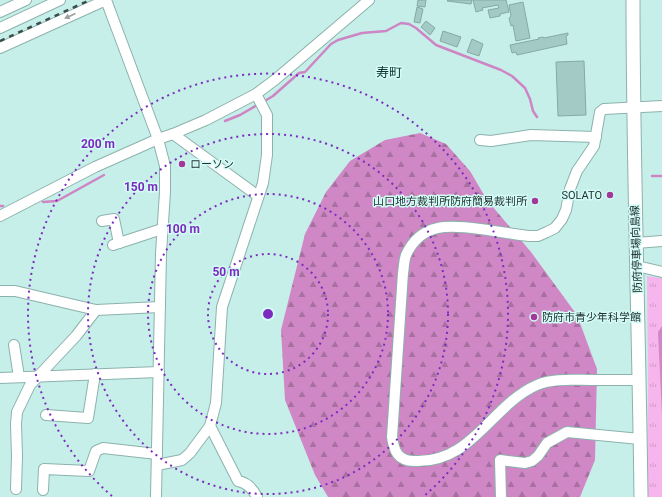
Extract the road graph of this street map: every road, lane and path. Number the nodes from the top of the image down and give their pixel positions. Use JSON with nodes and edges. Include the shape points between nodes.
{"nodes":[{"id":1,"x":26,"y":0,"type":"edge"},
{"id":2,"x":60,"y":0,"type":"edge"},
{"id":3,"x":106,"y":0,"type":"edge"},
{"id":4,"x":369,"y":0,"type":"edge"},
{"id":5,"x":633,"y":0,"type":"edge"},
{"id":6,"x":0,"y":12,"type":"edge"},
{"id":7,"x":0,"y":28,"type":"edge"},
{"id":8,"x":0,"y":48,"type":"edge"},
{"id":9,"x":256,"y":94,"type":"junction"},
{"id":10,"x":662,"y":106,"type":"edge"},
{"id":11,"x":633,"y":108,"type":"junction"},
{"id":12,"x":173,"y":134,"type":"junction"},
{"id":13,"x":596,"y":137,"type":"junction"},
{"id":14,"x":158,"y":139,"type":"junction"},
{"id":15,"x":480,"y":140,"type":"dead end"},
{"id":16,"x":258,"y":196,"type":"junction"},
{"id":17,"x":0,"y":216,"type":"edge"},
{"id":18,"x":102,"y":221,"type":"dead end"},
{"id":19,"x":162,"y":229,"type":"junction"},
{"id":20,"x":662,"y":241,"type":"edge"},
{"id":21,"x":636,"y":243,"type":"junction"},
{"id":22,"x":637,"y":266,"type":"junction"},
{"id":23,"x":662,"y":272,"type":"edge"},
{"id":24,"x":0,"y":291,"type":"edge"},
{"id":25,"x":160,"y":307,"type":"junction"},
{"id":26,"x":96,"y":310,"type":"junction"},
{"id":27,"x":14,"y":345,"type":"dead end"},
{"id":28,"x":159,"y":372,"type":"junction"},
{"id":29,"x":96,"y":374,"type":"junction"},
{"id":30,"x":38,"y":376,"type":"junction"},
{"id":31,"x":19,"y":377,"type":"junction"},
{"id":32,"x":0,"y":378,"type":"edge"},
{"id":33,"x":639,"y":380,"type":"junction"},
{"id":34,"x":46,"y":415,"type":"dead end"},
{"id":35,"x":210,"y":426,"type":"junction"},
{"id":36,"x":640,"y":439,"type":"junction"},
{"id":37,"x":157,"y":460,"type":"junction"},
{"id":38,"x":16,"y":489,"type":"dead end"},
{"id":39,"x":43,"y":490,"type":"dead end"},
{"id":40,"x":156,"y":497,"type":"edge"},
{"id":41,"x":257,"y":497,"type":"edge"},
{"id":42,"x":501,"y":497,"type":"edge"},
{"id":43,"x":641,"y":497,"type":"edge"}],
"edges":[{"from":1,"to":6,"type":"street"},
{"from":2,"to":7,"type":"street"},
{"from":3,"to":8,"type":"street","one_way":true},
{"from":3,"to":14,"type":"street"},
{"from":4,"to":9,"type":"street"},
{"from":5,"to":11,"type":"main road","name":"防府停車場向島線"},
{"from":9,"to":12,"type":"street"},
{"from":9,"to":16,"type":"street","via":[[267,115],[267,155]]},
{"from":10,"to":11,"type":"street"},
{"from":11,"to":13,"type":"street","via":[[604,109],[600,112]]},
{"from":11,"to":21,"type":"main road","name":"防府停車場向島線"},
{"from":12,"to":14,"type":"street"},
{"from":12,"to":16,"type":"street"},
{"from":13,"to":15,"type":"street","via":[[531,135],[491,141]]},
{"from":13,"to":33,"type":"street","via":[[594,146],[577,171],[562,219],[555,228],[538,236],[529,236],[442,226],[418,237],[412,246],[406,256],[403,273],[392,437],[394,448],[399,457],[408,461],[432,461],[442,458],[468,442],[526,390],[553,380]]},
{"from":14,"to":17,"type":"street","via":[[95,167]]},
{"from":14,"to":19,"type":"street","via":[[165,166]]},
{"from":16,"to":35,"type":"street","via":[[222,308],[216,403]]},
{"from":18,"to":19,"type":"street","via":[[114,219],[116,244]]},
{"from":19,"to":25,"type":"street"},
{"from":20,"to":21,"type":"street"},
{"from":21,"to":22,"type":"main road","name":"防府停車場向島線"},
{"from":22,"to":23,"type":"street"},
{"from":22,"to":33,"type":"main road","name":"防府停車場向島線"},
{"from":24,"to":26,"type":"street","via":[[14,291]]},
{"from":25,"to":26,"type":"street"},
{"from":25,"to":28,"type":"street"},
{"from":26,"to":30,"type":"street","via":[[76,336]]},
{"from":27,"to":31,"type":"street"},
{"from":28,"to":29,"type":"street"},
{"from":28,"to":37,"type":"street"},
{"from":29,"to":30,"type":"street"},
{"from":29,"to":34,"type":"street","via":[[88,418]]},
{"from":30,"to":31,"type":"street"},
{"from":30,"to":38,"type":"street","via":[[30,385],[17,412]]},
{"from":31,"to":32,"type":"street"},
{"from":33,"to":36,"type":"main road","name":"防府停車場向島線"},
{"from":35,"to":37,"type":"street","via":[[182,460]]},
{"from":35,"to":41,"type":"street","via":[[238,481],[252,488]]},
{"from":36,"to":42,"type":"street","via":[[567,432],[547,443],[532,461],[525,463],[500,460]]},
{"from":36,"to":43,"type":"main road","name":"防府停車場向島線"},
{"from":37,"to":39,"type":"street","via":[[103,448],[96,451],[89,471],[44,468]]},
{"from":37,"to":40,"type":"street"}]}
